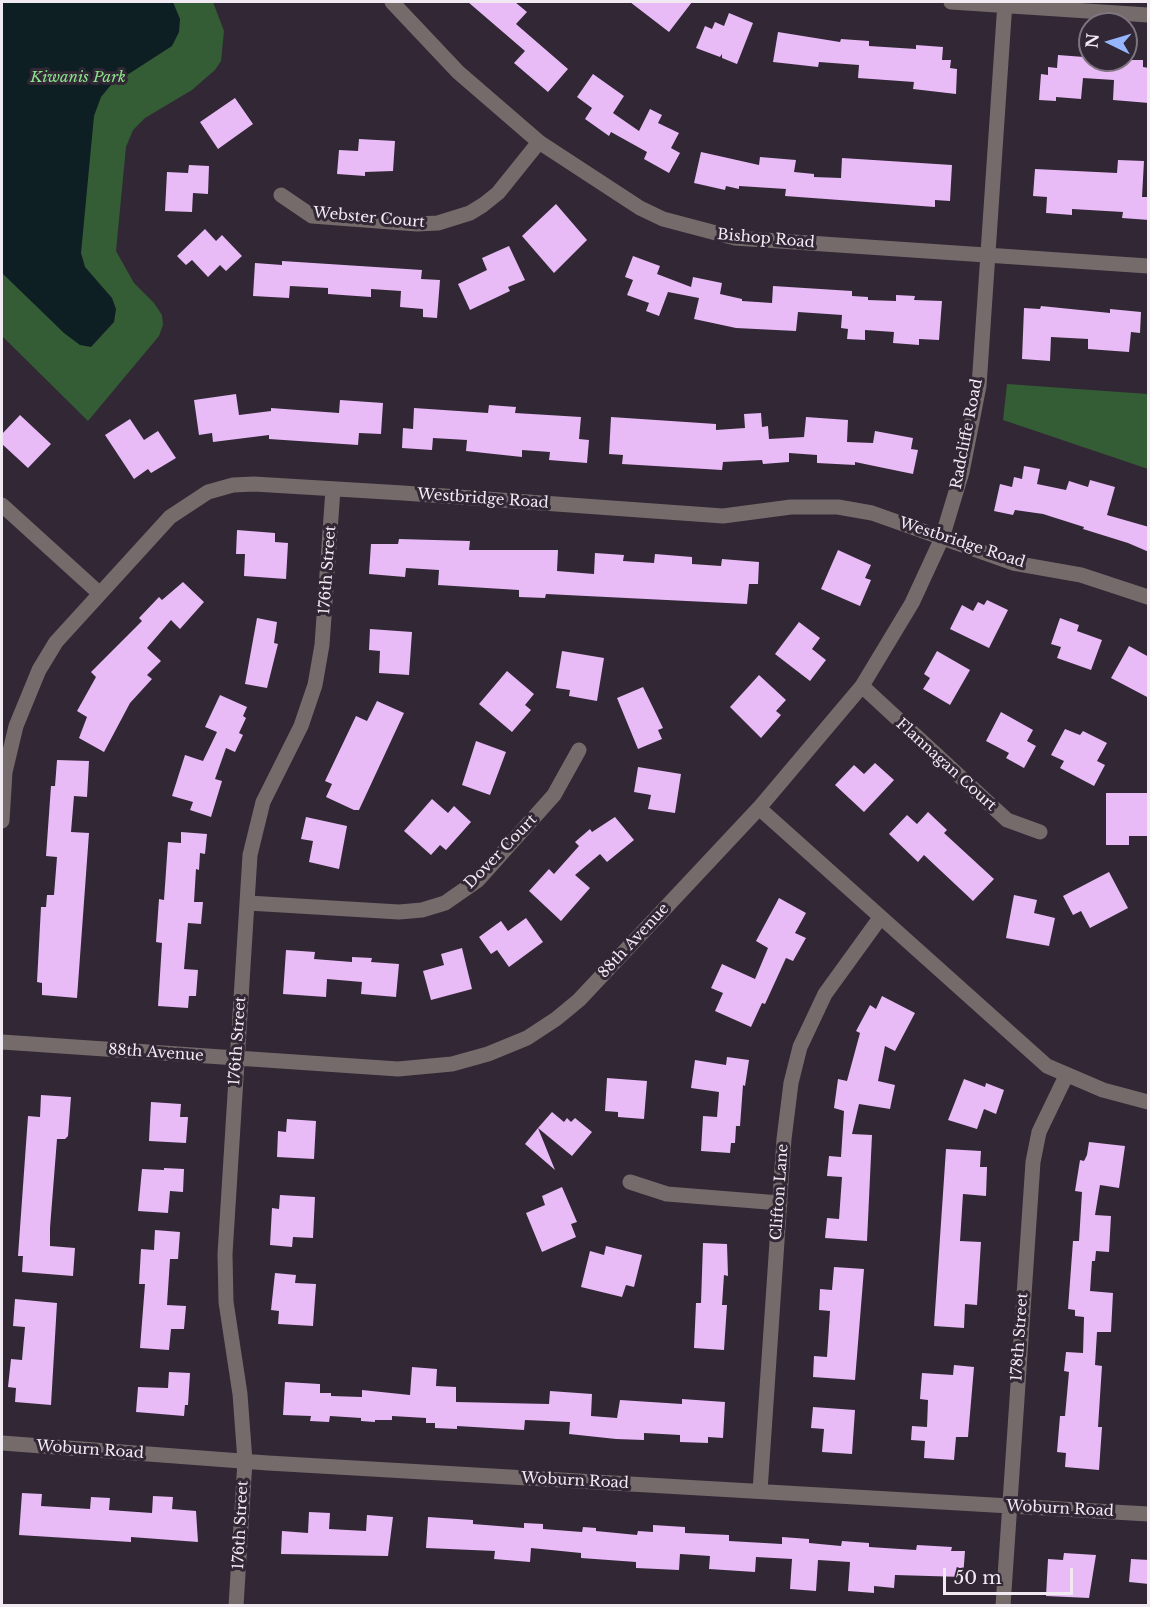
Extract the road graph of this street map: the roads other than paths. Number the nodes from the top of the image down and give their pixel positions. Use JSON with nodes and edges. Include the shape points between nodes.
{"nodes":[{"id":1,"x":392,"y":2,"type":"edge"},
{"id":2,"x":951,"y":2,"type":"edge"},
{"id":3,"x":1004,"y":3,"type":"edge"},
{"id":4,"x":1149,"y":15,"type":"edge"},
{"id":5,"x":539,"y":142,"type":"junction"},
{"id":6,"x":281,"y":195,"type":"dead end"},
{"id":7,"x":986,"y":255,"type":"junction"},
{"id":8,"x":1149,"y":266,"type":"edge"},
{"id":9,"x":333,"y":489,"type":"junction"},
{"id":10,"x":2,"y":505,"type":"edge"},
{"id":11,"x":942,"y":538,"type":"junction"},
{"id":12,"x":99,"y":593,"type":"junction"},
{"id":13,"x":1149,"y":597,"type":"edge"},
{"id":14,"x":862,"y":686,"type":"junction"},
{"id":15,"x":579,"y":750,"type":"dead end"},
{"id":16,"x":759,"y":808,"type":"junction"},
{"id":17,"x":2,"y":819,"type":"edge"},
{"id":18,"x":1040,"y":832,"type":"dead end"},
{"id":19,"x":248,"y":903,"type":"junction"},
{"id":20,"x":880,"y":918,"type":"junction"},
{"id":21,"x":2,"y":1042,"type":"edge"},
{"id":22,"x":236,"y":1059,"type":"junction"},
{"id":23,"x":1066,"y":1076,"type":"junction"},
{"id":24,"x":1149,"y":1102,"type":"edge"},
{"id":25,"x":630,"y":1182,"type":"dead end"},
{"id":26,"x":780,"y":1203,"type":"junction"},
{"id":27,"x":2,"y":1443,"type":"edge"},
{"id":28,"x":245,"y":1461,"type":"junction"},
{"id":29,"x":760,"y":1491,"type":"junction"},
{"id":30,"x":1008,"y":1506,"type":"junction"},
{"id":31,"x":1149,"y":1514,"type":"edge"},
{"id":32,"x":237,"y":1605,"type":"edge"},
{"id":33,"x":1003,"y":1605,"type":"edge"}],
"edges":[{"from":1,"to":5,"type":"street","name":"Bishop Road","via":[[458,72]]},
{"from":2,"to":3,"type":"street"},
{"from":3,"to":4,"type":"street"},
{"from":3,"to":7,"type":"street","name":"Radcliffe Road"},
{"from":5,"to":6,"type":"street","name":"Webster Court","via":[[498,193],[470,213],[438,223],[312,216]]},
{"from":5,"to":7,"type":"street","name":"Bishop Road","via":[[640,208],[710,233]]},
{"from":7,"to":8,"type":"street","name":"Bishop Road"},
{"from":7,"to":11,"type":"street","name":"Radcliffe Road","via":[[979,386],[962,472]]},
{"from":9,"to":11,"type":"street","name":"Westbridge Road","via":[[723,516],[791,507],[838,507],[872,513]]},
{"from":9,"to":12,"type":"street","name":"Westbridge Road","via":[[254,484],[208,492],[170,517]]},
{"from":9,"to":19,"type":"street","name":"176th Street","via":[[319,668],[310,702],[273,779],[255,829]]},
{"from":10,"to":12,"type":"street"},
{"from":11,"to":13,"type":"street","name":"Westbridge Road","via":[[1013,563],[1081,575]]},
{"from":11,"to":14,"type":"street","name":"Radcliffe Road","via":[[912,603]]},
{"from":12,"to":17,"type":"street","name":"Westbridge Road","via":[[56,642],[25,700],[10,749]]},
{"from":14,"to":16,"type":"street","name":"Radcliffe Road"},
{"from":14,"to":18,"type":"street","name":"Flannagan Court","via":[[1007,820]]},
{"from":15,"to":19,"type":"street","name":"Dover Court","via":[[554,795],[478,880],[445,903],[399,912]]},
{"from":16,"to":20,"type":"street"},
{"from":16,"to":22,"type":"street","name":"88th Avenue","via":[[579,1000],[527,1038],[452,1064],[398,1069]]},
{"from":19,"to":22,"type":"street","name":"176th Street"},
{"from":20,"to":23,"type":"street","via":[[1047,1066]]},
{"from":20,"to":26,"type":"street","name":"Clifton Lane","via":[[825,994],[800,1047],[787,1110]]},
{"from":21,"to":22,"type":"street","name":"88th Avenue"},
{"from":22,"to":28,"type":"street","name":"176th Street","via":[[225,1277]]},
{"from":23,"to":24,"type":"street"},
{"from":23,"to":30,"type":"street","name":"178th Street","via":[[1042,1125],[1033,1162]]},
{"from":25,"to":26,"type":"street","via":[[667,1194]]},
{"from":26,"to":29,"type":"street","name":"Clifton Lane"},
{"from":27,"to":28,"type":"street","name":"Woburn Road"},
{"from":28,"to":29,"type":"street","name":"Woburn Road"},
{"from":28,"to":32,"type":"street","name":"176th Street"},
{"from":29,"to":30,"type":"street","name":"Woburn Road"},
{"from":30,"to":31,"type":"street","name":"Woburn Road"},
{"from":30,"to":33,"type":"street","name":"178th Street"}]}
